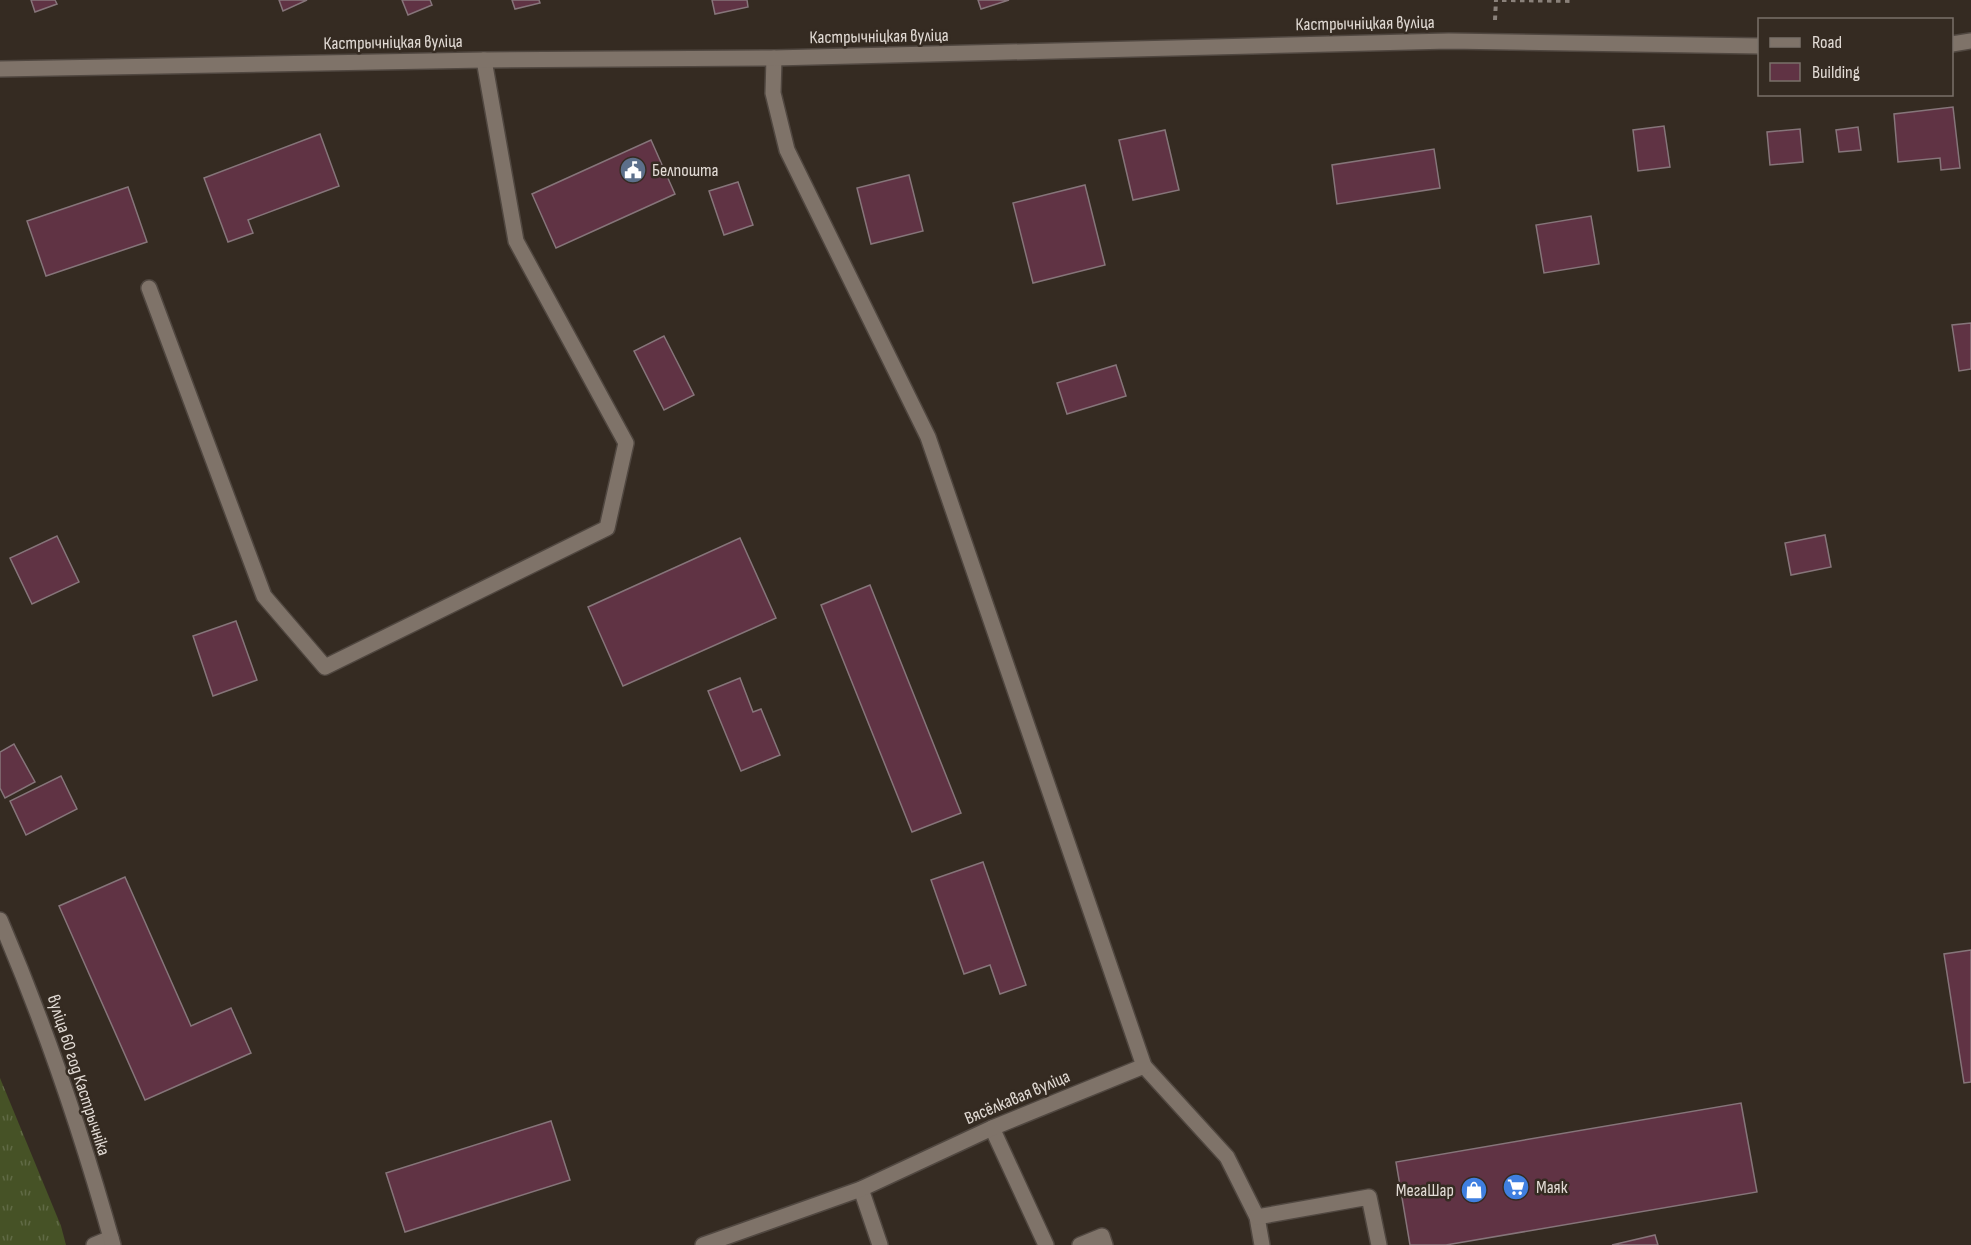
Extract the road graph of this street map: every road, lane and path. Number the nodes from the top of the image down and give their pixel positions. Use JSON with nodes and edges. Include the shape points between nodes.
{"nodes":[{"id":1,"x":1502,"y":0,"type":"edge"},
{"id":2,"x":1574,"y":1,"type":"edge"},
{"id":3,"x":1971,"y":41,"type":"edge"},
{"id":4,"x":1953,"y":44,"type":"edge"},
{"id":5,"x":1758,"y":46,"type":"edge"},
{"id":6,"x":774,"y":58,"type":"junction"},
{"id":7,"x":484,"y":60,"type":"junction"},
{"id":8,"x":0,"y":69,"type":"edge"},
{"id":9,"x":149,"y":288,"type":"dead end"},
{"id":10,"x":0,"y":920,"type":"edge"},
{"id":11,"x":1144,"y":1066,"type":"junction"},
{"id":12,"x":992,"y":1128,"type":"junction"},
{"id":13,"x":861,"y":1189,"type":"junction"},
{"id":14,"x":1257,"y":1216,"type":"junction"},
{"id":15,"x":112,"y":1242,"type":"edge"},
{"id":16,"x":94,"y":1245,"type":"edge"},
{"id":17,"x":704,"y":1245,"type":"edge"},
{"id":18,"x":880,"y":1245,"type":"edge"},
{"id":19,"x":1046,"y":1245,"type":"edge"},
{"id":20,"x":1080,"y":1245,"type":"edge"},
{"id":21,"x":1105,"y":1245,"type":"edge"},
{"id":22,"x":1262,"y":1245,"type":"edge"},
{"id":23,"x":1379,"y":1245,"type":"edge"}],
"edges":[{"from":1,"to":2,"type":"path"},
{"from":3,"to":4,"type":"street"},
{"from":5,"to":6,"type":"street","name":"Кастрычніцкая вуліца","via":[[1449,41]]},
{"from":6,"to":7,"type":"street","name":"Кастрычніцкая вуліца"},
{"from":6,"to":11,"type":"street","via":[[773,93],[787,150],[928,437]]},
{"from":7,"to":8,"type":"street","name":"Кастрычніцкая вуліца"},
{"from":7,"to":9,"type":"street","via":[[516,241],[626,444],[607,528],[325,667],[264,596]]},
{"from":10,"to":15,"type":"street","name":"вуліца 60 год Кастрычніка","via":[[57,1062]]},
{"from":11,"to":12,"type":"street","name":"Вясёлкавая вуліца"},
{"from":11,"to":14,"type":"street","via":[[1227,1157]]},
{"from":12,"to":13,"type":"street","name":"Вясёлкавая вуліца"},
{"from":12,"to":19,"type":"street"},
{"from":13,"to":17,"type":"street","name":"Вясёлкавая вуліца"},
{"from":13,"to":18,"type":"street"},
{"from":14,"to":22,"type":"street"},
{"from":14,"to":23,"type":"street","via":[[1369,1197]]},
{"from":15,"to":16,"type":"street"},
{"from":20,"to":21,"type":"street","via":[[1102,1236]]}]}
